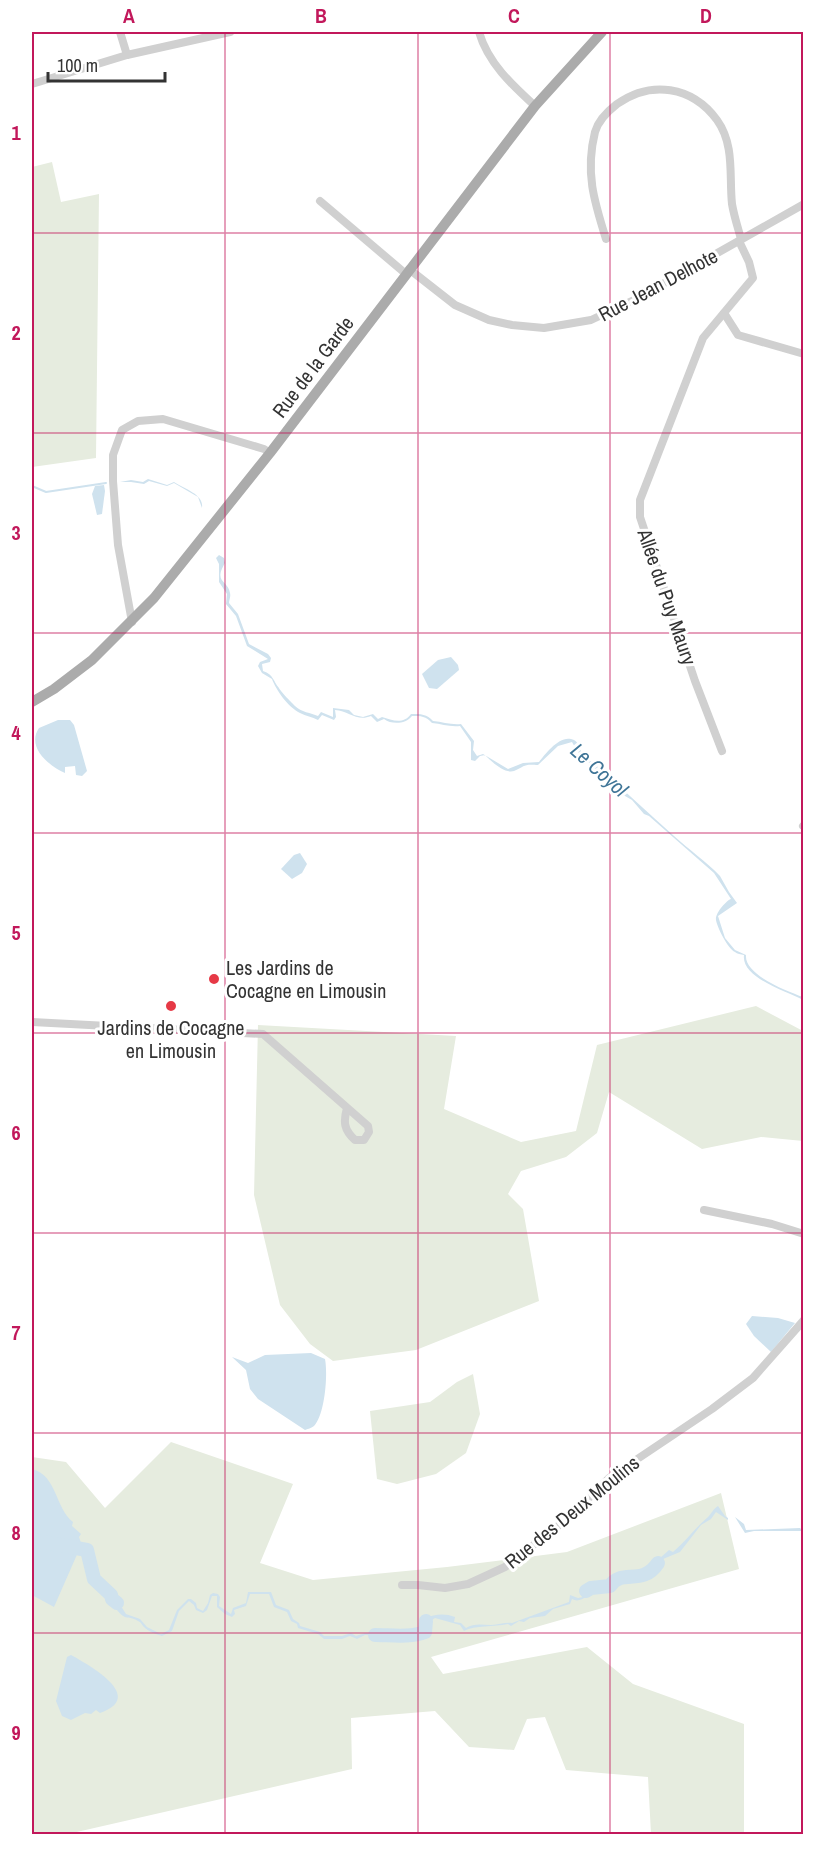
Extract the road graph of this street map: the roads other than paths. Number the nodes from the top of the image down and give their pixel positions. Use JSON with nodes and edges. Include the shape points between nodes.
{"nodes":[{"id":1,"x":120,"y":32,"type":"edge"},
{"id":2,"x":230,"y":32,"type":"edge"},
{"id":3,"x":479,"y":32,"type":"edge"},
{"id":4,"x":602,"y":32,"type":"edge"},
{"id":5,"x":126,"y":55,"type":"junction"},
{"id":6,"x":32,"y":84,"type":"edge"},
{"id":7,"x":536,"y":106,"type":"junction"},
{"id":8,"x":320,"y":201,"type":"dead end"},
{"id":9,"x":804,"y":204,"type":"edge"},
{"id":10,"x":606,"y":239,"type":"dead end"},
{"id":11,"x":740,"y":240,"type":"junction"},
{"id":12,"x":407,"y":271,"type":"junction"},
{"id":13,"x":724,"y":313,"type":"junction"},
{"id":14,"x":804,"y":354,"type":"edge"},
{"id":15,"x":270,"y":453,"type":"junction"},
{"id":16,"x":132,"y":622,"type":"junction"},
{"id":17,"x":32,"y":702,"type":"edge"},
{"id":18,"x":722,"y":751,"type":"dead end"},
{"id":19,"x":32,"y":1022,"type":"edge"},
{"id":20,"x":347,"y":1108,"type":"dead end"},
{"id":21,"x":704,"y":1210,"type":"dead end"},
{"id":22,"x":804,"y":1234,"type":"edge"},
{"id":23,"x":804,"y":1320,"type":"edge"},
{"id":24,"x":402,"y":1585,"type":"dead end"}],
"edges":[{"from":1,"to":5,"type":"street"},
{"from":2,"to":5,"type":"street"},
{"from":3,"to":7,"type":"street","via":[[490,58]]},
{"from":4,"to":7,"type":"main road","name":"Rue de la Garde"},
{"from":5,"to":6,"type":"street"},
{"from":7,"to":12,"type":"main road","name":"Rue de la Garde"},
{"from":8,"to":12,"type":"street","name":"Rue Jean Delhote"},
{"from":9,"to":11,"type":"street","name":"Rue Jean Delhote"},
{"from":10,"to":11,"type":"street","via":[[592,197],[595,129],[607,111],[625,99],[645,90],[671,89],[699,100],[718,121],[730,152],[732,206]]},
{"from":11,"to":12,"type":"street","name":"Rue Jean Delhote","via":[[591,320],[544,328],[489,320],[455,305]]},
{"from":11,"to":13,"type":"street","name":"Allée du Puy Maury","via":[[753,278]]},
{"from":12,"to":15,"type":"main road","name":"Rue de la Garde"},
{"from":13,"to":14,"type":"street","via":[[738,335]]},
{"from":13,"to":18,"type":"street","name":"Allée du Puy Maury","via":[[703,338],[640,500],[640,517]]},
{"from":15,"to":16,"type":"main road","name":"Rue de la Garde"},
{"from":15,"to":16,"type":"street","via":[[163,419],[138,421],[122,430],[113,455],[113,481],[118,545]]},
{"from":16,"to":17,"type":"main road","name":"Rue de la Garde","via":[[92,660]]},
{"from":19,"to":20,"type":"street","via":[[263,1034]]},
{"from":21,"to":22,"type":"street"},
{"from":23,"to":24,"type":"street","name":"Rue des Deux Moulins","via":[[753,1378],[609,1478],[571,1516],[505,1567],[468,1584],[445,1588]]}]}
